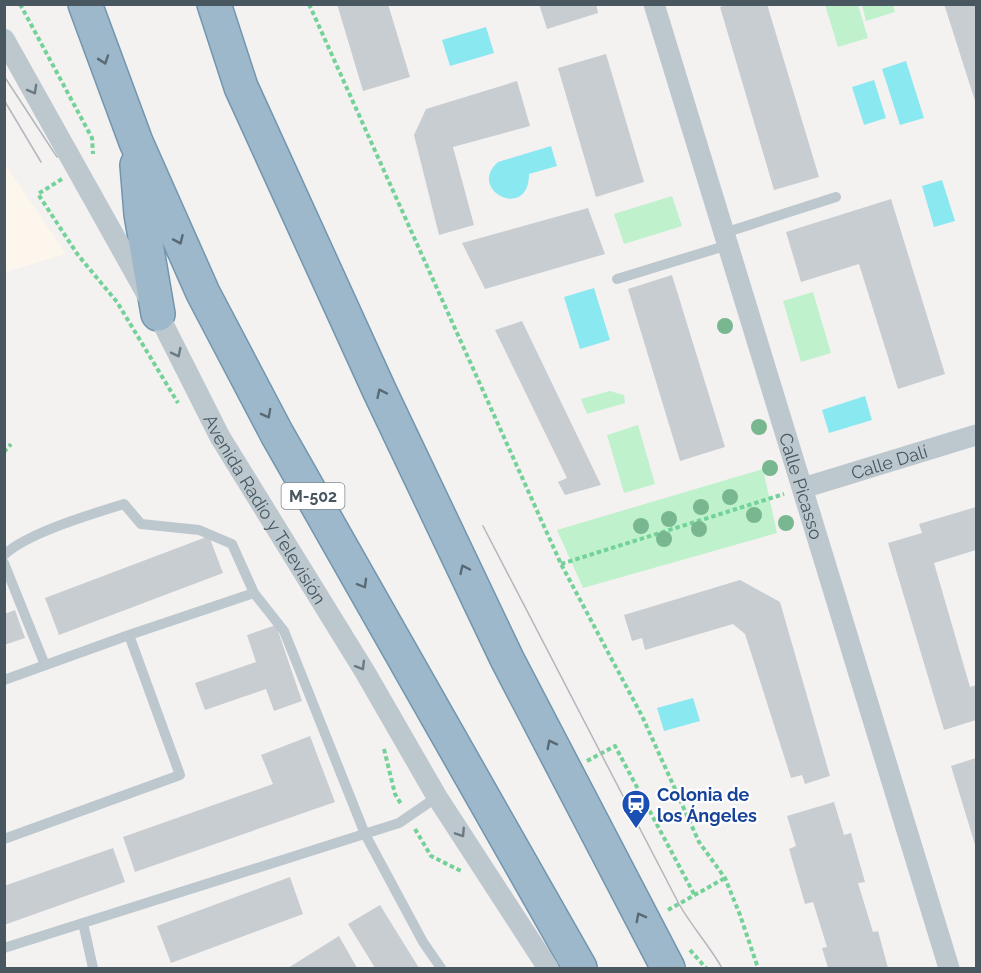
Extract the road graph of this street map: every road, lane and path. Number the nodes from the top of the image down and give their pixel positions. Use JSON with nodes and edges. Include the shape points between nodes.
{"nodes":[{"id":1,"x":85,"y":4,"type":"edge"},
{"id":2,"x":214,"y":4,"type":"edge"},
{"id":3,"x":309,"y":4,"type":"edge"},
{"id":4,"x":654,"y":4,"type":"edge"},
{"id":5,"x":4,"y":39,"type":"edge"},
{"id":6,"x":136,"y":142,"type":"junction"},
{"id":7,"x":836,"y":197,"type":"dead end"},
{"id":8,"x":726,"y":239,"type":"junction"},
{"id":9,"x":616,"y":279,"type":"dead end"},
{"id":10,"x":158,"y":314,"type":"junction"},
{"id":11,"x":976,"y":435,"type":"edge"},
{"id":12,"x":11,"y":444,"type":"dead end"},
{"id":13,"x":4,"y":452,"type":"edge"},
{"id":14,"x":803,"y":488,"type":"junction"},
{"id":15,"x":4,"y":555,"type":"edge"},
{"id":16,"x":4,"y":563,"type":"edge"},
{"id":17,"x":561,"y":564,"type":"junction"},
{"id":18,"x":254,"y":593,"type":"junction"},
{"id":19,"x":129,"y":635,"type":"junction"},
{"id":20,"x":45,"y":665,"type":"junction"},
{"id":21,"x":4,"y":680,"type":"edge"},
{"id":22,"x":580,"y":764,"type":"dead end"},
{"id":23,"x":437,"y":797,"type":"junction"},
{"id":24,"x":365,"y":834,"type":"junction"},
{"id":25,"x":4,"y":839,"type":"edge"},
{"id":26,"x":724,"y":878,"type":"junction"},
{"id":27,"x":694,"y":894,"type":"junction"},
{"id":28,"x":659,"y":913,"type":"dead end"},
{"id":29,"x":83,"y":923,"type":"junction"},
{"id":30,"x":4,"y":948,"type":"edge"},
{"id":31,"x":93,"y":969,"type":"edge"},
{"id":32,"x":441,"y":969,"type":"edge"},
{"id":33,"x":548,"y":969,"type":"edge"},
{"id":34,"x":580,"y":969,"type":"edge"},
{"id":35,"x":668,"y":969,"type":"edge"},
{"id":36,"x":758,"y":969,"type":"edge"},
{"id":37,"x":949,"y":969,"type":"edge"}],
"edges":[{"from":1,"to":6,"type":"highway","number":"M-502","one_way":true},
{"from":35,"to":2,"type":"highway","one_way":true,"via":[[507,659],[386,403],[241,87]]},
{"from":3,"to":17,"type":"path"},
{"from":4,"to":8,"type":"street","name":"Calle Picasso"},
{"from":5,"to":10,"type":"street","name":"Avenida Radio y Televisión","one_way":true},
{"from":6,"to":10,"type":"highway","number":"M-502","via":[[141,214]]},
{"from":6,"to":34,"type":"highway","number":"M-502","one_way":true,"via":[[203,292],[278,434]]},
{"from":7,"to":8,"type":"lane"},
{"from":8,"to":9,"type":"lane"},
{"from":8,"to":14,"type":"street","name":"Calle Picasso"},
{"from":10,"to":23,"type":"street","name":"Avenida Radio y Televisión","one_way":true,"via":[[220,437]]},
{"from":11,"to":14,"type":"street","name":"Calle Dalí"},
{"from":12,"to":13,"type":"path"},
{"from":14,"to":17,"type":"path"},
{"from":14,"to":37,"type":"street","name":"Calle Picasso"},
{"from":15,"to":18,"type":"lane","via":[[14,546],[124,504],[141,524],[199,530],[232,544]]},
{"from":16,"to":20,"type":"lane"},
{"from":17,"to":26,"type":"path","via":[[642,716],[699,842]]},
{"from":18,"to":19,"type":"lane"},
{"from":18,"to":24,"type":"lane","via":[[284,631]]},
{"from":19,"to":20,"type":"lane"},
{"from":19,"to":25,"type":"lane","via":[[180,775]]},
{"from":20,"to":21,"type":"lane"},
{"from":22,"to":27,"type":"path","via":[[615,746]]},
{"from":23,"to":24,"type":"lane","via":[[399,823]]},
{"from":23,"to":33,"type":"street","name":"Avenida Radio y Televisión","one_way":true},
{"from":24,"to":29,"type":"lane"},
{"from":24,"to":32,"type":"lane"},
{"from":26,"to":27,"type":"path"},
{"from":26,"to":36,"type":"path"},
{"from":27,"to":28,"type":"path"},
{"from":29,"to":30,"type":"lane"},
{"from":29,"to":31,"type":"lane"}]}
